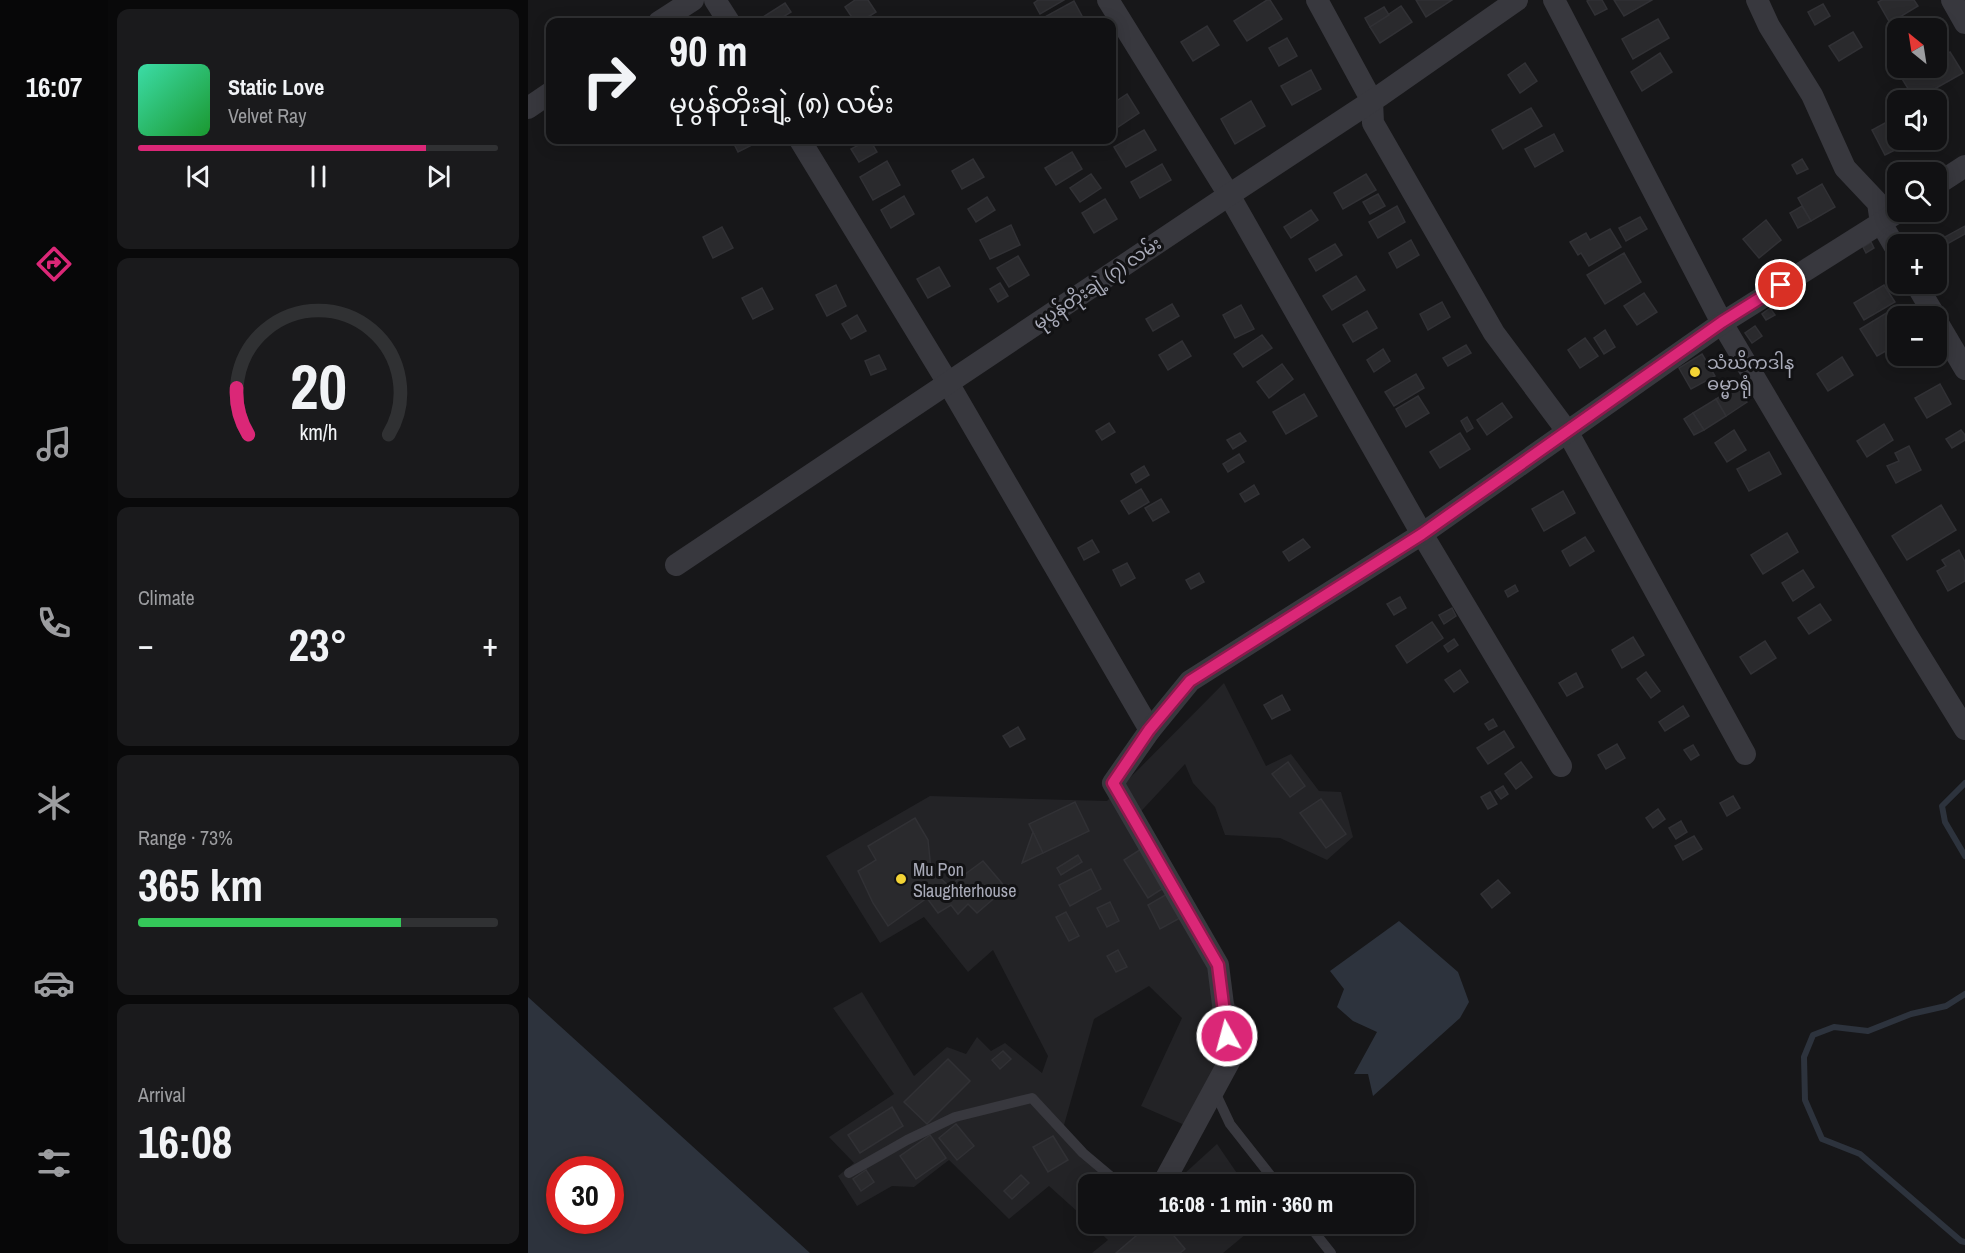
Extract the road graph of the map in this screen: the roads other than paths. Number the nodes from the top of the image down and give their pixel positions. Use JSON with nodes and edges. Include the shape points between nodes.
{"nodes":[{"id":1,"x":693,"y":0,"type":"edge"},
{"id":2,"x":715,"y":0,"type":"edge"},
{"id":3,"x":1108,"y":0,"type":"edge"},
{"id":4,"x":1317,"y":0,"type":"edge"},
{"id":5,"x":1516,"y":0,"type":"edge"},
{"id":6,"x":1554,"y":0,"type":"edge"},
{"id":7,"x":1757,"y":0,"type":"edge"},
{"id":8,"x":1952,"y":0,"type":"edge"},
{"id":9,"x":665,"y":18,"type":"edge"},
{"id":10,"x":726,"y":18,"type":"edge"},
{"id":11,"x":1965,"y":23,"type":"edge"},
{"id":12,"x":546,"y":96,"type":"edge"},
{"id":13,"x":1372,"y":101,"type":"junction"},
{"id":14,"x":528,"y":108,"type":"edge"},
{"id":15,"x":802,"y":144,"type":"edge"},
{"id":16,"x":1965,"y":166,"type":"edge"},
{"id":17,"x":1947,"y":178,"type":"edge"},
{"id":18,"x":1229,"y":195,"type":"junction"},
{"id":19,"x":1887,"y":214,"type":"edge"},
{"id":20,"x":1887,"y":218,"type":"edge"},
{"id":21,"x":1722,"y":322,"type":"junction"},
{"id":22,"x":1947,"y":337,"type":"edge"},
{"id":23,"x":1965,"y":369,"type":"edge"},
{"id":24,"x":948,"y":383,"type":"junction"},
{"id":25,"x":1567,"y":431,"type":"junction"},
{"id":26,"x":1422,"y":534,"type":"junction"},
{"id":27,"x":676,"y":565,"type":"dead end"},
{"id":28,"x":1965,"y":729,"type":"edge"},
{"id":29,"x":1149,"y":730,"type":"junction"},
{"id":30,"x":1745,"y":754,"type":"dead end"},
{"id":31,"x":1562,"y":766,"type":"dead end"},
{"id":32,"x":1214,"y":1090,"type":"junction"},
{"id":33,"x":849,"y":1173,"type":"dead end"},
{"id":34,"x":1108,"y":1174,"type":"edge"},
{"id":35,"x":1167,"y":1174,"type":"edge"},
{"id":36,"x":1269,"y":1174,"type":"edge"},
{"id":37,"x":1316,"y":1234,"type":"edge"},
{"id":38,"x":1331,"y":1253,"type":"edge"}],
"edges":[{"from":1,"to":9,"type":"street"},
{"from":2,"to":10,"type":"street"},
{"from":3,"to":18,"type":"street"},
{"from":4,"to":13,"type":"street"},
{"from":5,"to":13,"type":"street","name":"မုပွန်တိုးချဲ့ (၇) လမ်း"},
{"from":6,"to":21,"type":"street"},
{"from":7,"to":19,"type":"street","via":[[1812,95],[1845,168]]},
{"from":8,"to":11,"type":"street"},
{"from":12,"to":14,"type":"street"},
{"from":13,"to":18,"type":"street","name":"မုပွန်တိုးချဲ့ (၇) လမ်း"},
{"from":13,"to":25,"type":"street","via":[[1373,123],[1494,333]]},
{"from":15,"to":24,"type":"street"},
{"from":16,"to":17,"type":"street"},
{"from":18,"to":24,"type":"street","name":"မုပွန်တိုးချဲ့ (၇) လမ်း"},
{"from":18,"to":26,"type":"street"},
{"from":20,"to":21,"type":"street"},
{"from":21,"to":25,"type":"street"},
{"from":21,"to":28,"type":"street"},
{"from":22,"to":23,"type":"street"},
{"from":24,"to":27,"type":"street","name":"မုပွန်တိုးချဲ့ (၇) လမ်း"},
{"from":24,"to":29,"type":"street"},
{"from":25,"to":26,"type":"street"},
{"from":25,"to":30,"type":"street"},
{"from":26,"to":29,"type":"street","via":[[1190,681]]},
{"from":26,"to":31,"type":"street"},
{"from":29,"to":32,"type":"street","via":[[1113,783],[1218,965],[1230,1060]]},
{"from":32,"to":35,"type":"street"},
{"from":32,"to":36,"type":"lane","via":[[1230,1124]]},
{"from":33,"to":34,"type":"lane","via":[[956,1117],[1032,1098]]},
{"from":37,"to":38,"type":"lane"}]}
